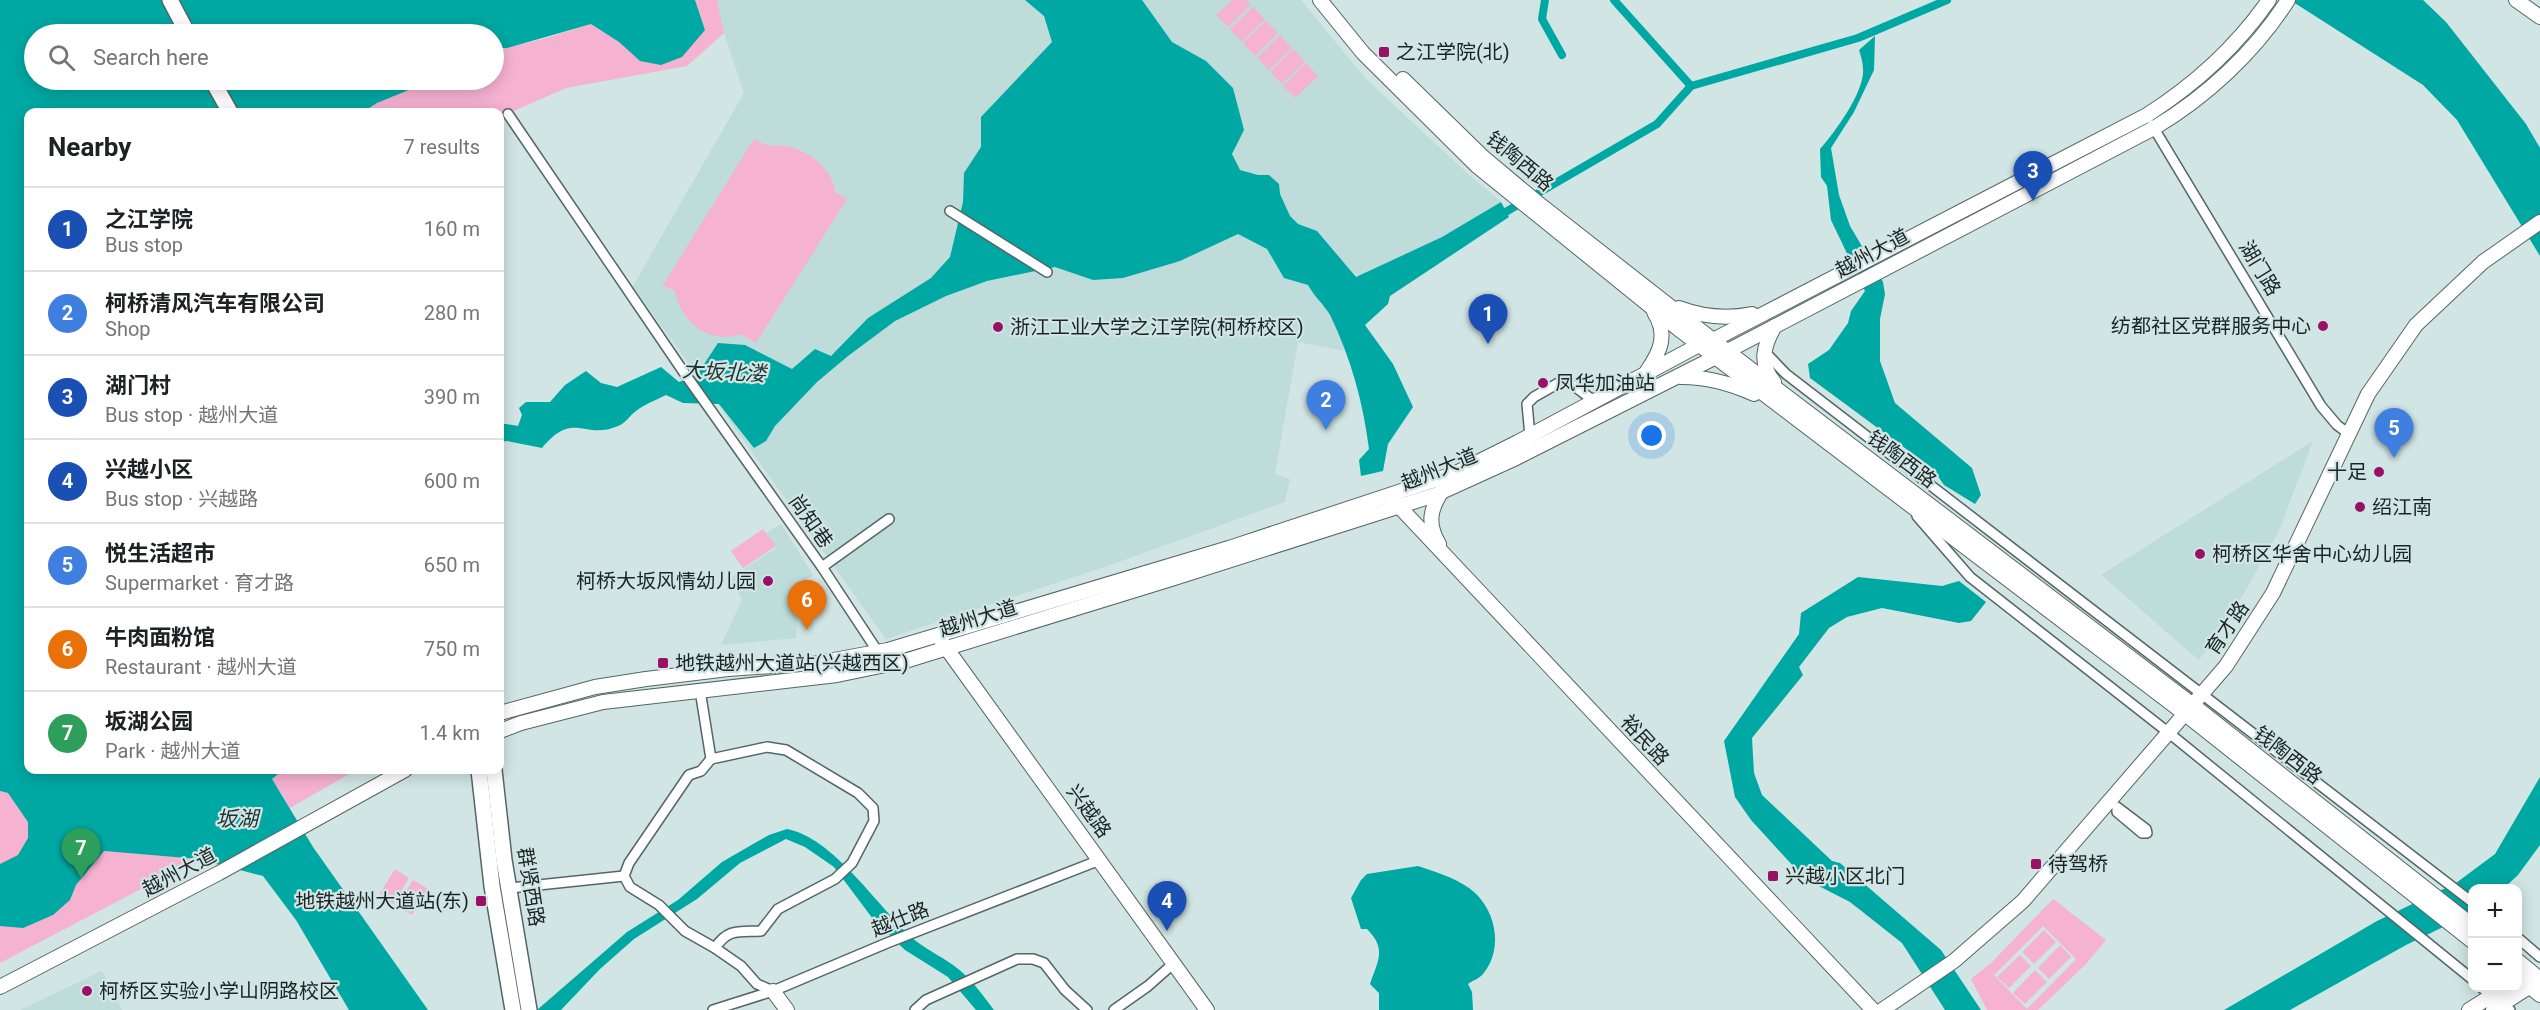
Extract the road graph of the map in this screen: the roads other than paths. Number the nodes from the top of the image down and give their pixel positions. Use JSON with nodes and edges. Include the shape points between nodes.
{"nodes":[{"id":1,"x":161,"y":0,"type":"edge"},
{"id":2,"x":170,"y":0,"type":"edge"},
{"id":3,"x":1320,"y":0,"type":"edge"},
{"id":4,"x":1331,"y":0,"type":"edge"},
{"id":5,"x":2269,"y":0,"type":"edge"},
{"id":6,"x":2288,"y":0,"type":"edge"},
{"id":7,"x":2516,"y":0,"type":"edge"},
{"id":8,"x":2540,"y":17,"type":"edge"},
{"id":9,"x":174,"y":24,"type":"edge"},
{"id":10,"x":183,"y":24,"type":"edge"},
{"id":11,"x":208,"y":90,"type":"edge"},
{"id":12,"x":218,"y":90,"type":"edge"},
{"id":13,"x":218,"y":108,"type":"edge"},
{"id":14,"x":228,"y":108,"type":"edge"},
{"id":15,"x":508,"y":114,"type":"dead end"},
{"id":16,"x":2147,"y":115,"type":"junction"},
{"id":17,"x":2154,"y":128,"type":"junction"},
{"id":18,"x":1519,"y":193,"type":"junction"},
{"id":19,"x":1533,"y":205,"type":"junction"},
{"id":20,"x":950,"y":211,"type":"dead end"},
{"id":21,"x":2540,"y":222,"type":"edge"},
{"id":22,"x":1047,"y":272,"type":"dead end"},
{"id":23,"x":1668,"y":304,"type":"junction"},
{"id":24,"x":1650,"y":306,"type":"junction"},
{"id":25,"x":1766,"y":312,"type":"junction"},
{"id":26,"x":1775,"y":326,"type":"junction"},
{"id":27,"x":1706,"y":342,"type":"junction"},
{"id":28,"x":1764,"y":350,"type":"junction"},
{"id":29,"x":1722,"y":354,"type":"junction"},
{"id":30,"x":1646,"y":373,"type":"junction"},
{"id":31,"x":1676,"y":377,"type":"junction"},
{"id":32,"x":1783,"y":393,"type":"junction"},
{"id":33,"x":1594,"y":401,"type":"junction"},
{"id":34,"x":1785,"y":410,"type":"junction"},
{"id":35,"x":2349,"y":434,"type":"junction"},
{"id":36,"x":1530,"y":436,"type":"junction"},
{"id":37,"x":1442,"y":491,"type":"junction"},
{"id":38,"x":1390,"y":495,"type":"junction"},
{"id":39,"x":1902,"y":499,"type":"junction"},
{"id":40,"x":1398,"y":507,"type":"junction"},
{"id":41,"x":889,"y":519,"type":"dead end"},
{"id":42,"x":1449,"y":561,"type":"junction"},
{"id":43,"x":822,"y":567,"type":"junction"},
{"id":44,"x":938,"y":637,"type":"junction"},
{"id":45,"x":947,"y":649,"type":"junction"},
{"id":46,"x":878,"y":652,"type":"junction"},
{"id":47,"x":700,"y":690,"type":"junction"},
{"id":48,"x":2193,"y":704,"type":"junction"},
{"id":49,"x":504,"y":712,"type":"edge"},
{"id":50,"x":504,"y":729,"type":"edge"},
{"id":51,"x":2169,"y":733,"type":"junction"},
{"id":52,"x":711,"y":759,"type":"junction"},
{"id":53,"x":398,"y":774,"type":"edge"},
{"id":54,"x":479,"y":774,"type":"edge"},
{"id":55,"x":495,"y":774,"type":"edge"},
{"id":56,"x":1100,"y":860,"type":"junction"},
{"id":57,"x":624,"y":876,"type":"junction"},
{"id":58,"x":510,"y":888,"type":"junction"},
{"id":59,"x":2468,"y":899,"type":"edge"},
{"id":60,"x":2466,"y":926,"type":"edge"},
{"id":61,"x":2522,"y":942,"type":"edge"},
{"id":62,"x":715,"y":948,"type":"junction"},
{"id":63,"x":2540,"y":957,"type":"edge"},
{"id":64,"x":1174,"y":963,"type":"junction"},
{"id":65,"x":2468,"y":977,"type":"edge"},
{"id":66,"x":2530,"y":979,"type":"edge"},
{"id":67,"x":0,"y":987,"type":"edge"},
{"id":68,"x":773,"y":991,"type":"junction"},
{"id":69,"x":2496,"y":1001,"type":"edge"},
{"id":70,"x":513,"y":1010,"type":"edge"},
{"id":71,"x":529,"y":1010,"type":"edge"},
{"id":72,"x":713,"y":1010,"type":"edge"},
{"id":73,"x":787,"y":1010,"type":"edge"},
{"id":74,"x":915,"y":1010,"type":"edge"},
{"id":75,"x":1087,"y":1010,"type":"edge"},
{"id":76,"x":1114,"y":1010,"type":"edge"},
{"id":77,"x":1207,"y":1010,"type":"edge"},
{"id":78,"x":1873,"y":1010,"type":"edge"},
{"id":79,"x":1882,"y":1010,"type":"edge"},
{"id":80,"x":2469,"y":1010,"type":"edge"}],
"edges":[{"from":1,"to":9,"type":"main road"},
{"from":2,"to":10,"type":"main road"},
{"from":3,"to":18,"type":"street","name":"钱陶西路","via":[[1363,53],[1477,166]]},
{"from":4,"to":18,"type":"street","name":"钱陶西路","via":[[1369,47]]},
{"from":5,"to":16,"type":"street","name":"越州大道","via":[[2224,55]]},
{"from":6,"to":17,"type":"street","name":"越州大道","via":[[2238,63],[2175,116]]},
{"from":7,"to":8,"type":"street"},
{"from":11,"to":13,"type":"main road"},
{"from":12,"to":14,"type":"main road"},
{"from":15,"to":43,"type":"street","name":"尚知巷"},
{"from":16,"to":17,"type":"street","name":"湖门路"},
{"from":16,"to":25,"type":"street","name":"越州大道"},
{"from":17,"to":26,"type":"street","name":"越州大道"},
{"from":17,"to":35,"type":"street","name":"湖门路","via":[[2321,406]]},
{"from":18,"to":19,"type":"street","name":"钱陶西路"},
{"from":19,"to":23,"type":"street","name":"钱陶西路"},
{"from":19,"to":24,"type":"street","name":"钱陶西路"},
{"from":20,"to":22,"type":"street"},
{"from":21,"to":35,"type":"street","name":"育才路","via":[[2502,246],[2416,325],[2368,394]]},
{"from":23,"to":25,"type":"street","via":[[1699,315],[1735,317]]},
{"from":23,"to":27,"type":"street","name":"钱陶西路"},
{"from":24,"to":27,"type":"street","name":"钱陶西路"},
{"from":24,"to":30,"type":"street","via":[[1662,324],[1661,347]]},
{"from":25,"to":27,"type":"street","name":"越州大道"},
{"from":26,"to":28,"type":"street"},
{"from":26,"to":29,"type":"street","name":"越州大道"},
{"from":27,"to":29,"type":"street","name":"钱陶西路"},
{"from":27,"to":30,"type":"street","name":"越州大道"},
{"from":28,"to":32,"type":"street","via":[[1766,372]]},
{"from":28,"to":48,"type":"street","via":[[1786,374]]},
{"from":29,"to":31,"type":"street","name":"越州大道"},
{"from":29,"to":32,"type":"street","name":"钱陶西路"},
{"from":29,"to":34,"type":"street","name":"钱陶西路"},
{"from":30,"to":33,"type":"street","name":"越州大道"},
{"from":31,"to":34,"type":"street","via":[[1705,377],[1736,385]]},
{"from":31,"to":37,"type":"street","name":"越州大道"},
{"from":32,"to":48,"type":"street","name":"钱陶西路"},
{"from":33,"to":36,"type":"street","name":"越州大道"},
{"from":33,"to":36,"type":"street","via":[[1562,381],[1527,404]]},
{"from":34,"to":39,"type":"street","name":"钱陶西路"},
{"from":35,"to":48,"type":"street","name":"育才路","via":[[2272,593],[2226,666]]},
{"from":36,"to":38,"type":"street","name":"越州大道","via":[[1456,473]]},
{"from":37,"to":40,"type":"street","name":"越州大道"},
{"from":37,"to":42,"type":"street","via":[[1431,512],[1431,531]]},
{"from":38,"to":40,"type":"street","name":"裕民路"},
{"from":38,"to":44,"type":"street","name":"越州大道"},
{"from":39,"to":48,"type":"street","name":"钱陶西路"},
{"from":39,"to":51,"type":"street","via":[[1970,577]]},
{"from":40,"to":42,"type":"street","name":"裕民路"},
{"from":40,"to":45,"type":"street","name":"越州大道"},
{"from":41,"to":43,"type":"street"},
{"from":42,"to":78,"type":"street","name":"裕民路"},
{"from":43,"to":46,"type":"street","name":"尚知巷"},
{"from":44,"to":45,"type":"street","name":"兴越路"},
{"from":44,"to":46,"type":"street","name":"越州大道"},
{"from":45,"to":47,"type":"street","name":"越州大道","via":[[837,675]]},
{"from":45,"to":56,"type":"street","name":"兴越路"},
{"from":46,"to":49,"type":"street","name":"越州大道","via":[[817,663],[728,669],[595,687]]},
{"from":47,"to":50,"type":"street","name":"越州大道","via":[[603,702]]},
{"from":47,"to":52,"type":"street"},
{"from":48,"to":51,"type":"street","name":"育才路"},
{"from":48,"to":59,"type":"street"},
{"from":48,"to":60,"type":"street","name":"钱陶西路"},
{"from":51,"to":65,"type":"street"},
{"from":51,"to":79,"type":"street","name":"育才路","via":[[2113,804],[2023,901],[1954,960]]},
{"from":52,"to":57,"type":"street","via":[[701,771],[689,775]]},
{"from":52,"to":62,"type":"street","via":[[767,747],[786,750],[858,792],[873,808],[874,821],[852,863],[835,879],[778,909],[761,931],[735,930]]},
{"from":53,"to":67,"type":"street","name":"越州大道"},
{"from":54,"to":70,"type":"main road","name":"群贤西路","via":[[492,886]]},
{"from":55,"to":58,"type":"main road","name":"群贤西路"},
{"from":56,"to":64,"type":"street","name":"兴越路"},
{"from":56,"to":68,"type":"street","name":"越仕路"},
{"from":57,"to":58,"type":"street"},
{"from":57,"to":62,"type":"street","via":[[630,887],[659,905],[685,931]]},
{"from":58,"to":71,"type":"main road","name":"群贤西路"},
{"from":61,"to":63,"type":"street"},
{"from":62,"to":68,"type":"street","via":[[741,966],[757,984]]},
{"from":64,"to":76,"type":"street"},
{"from":64,"to":77,"type":"street","name":"兴越路"},
{"from":66,"to":69,"type":"street"},
{"from":68,"to":72,"type":"street","name":"越仕路"},
{"from":68,"to":73,"type":"street"},
{"from":69,"to":80,"type":"street"},
{"from":74,"to":75,"type":"street","via":[[926,1000],[1017,960],[1033,959],[1044,963]]}]}
